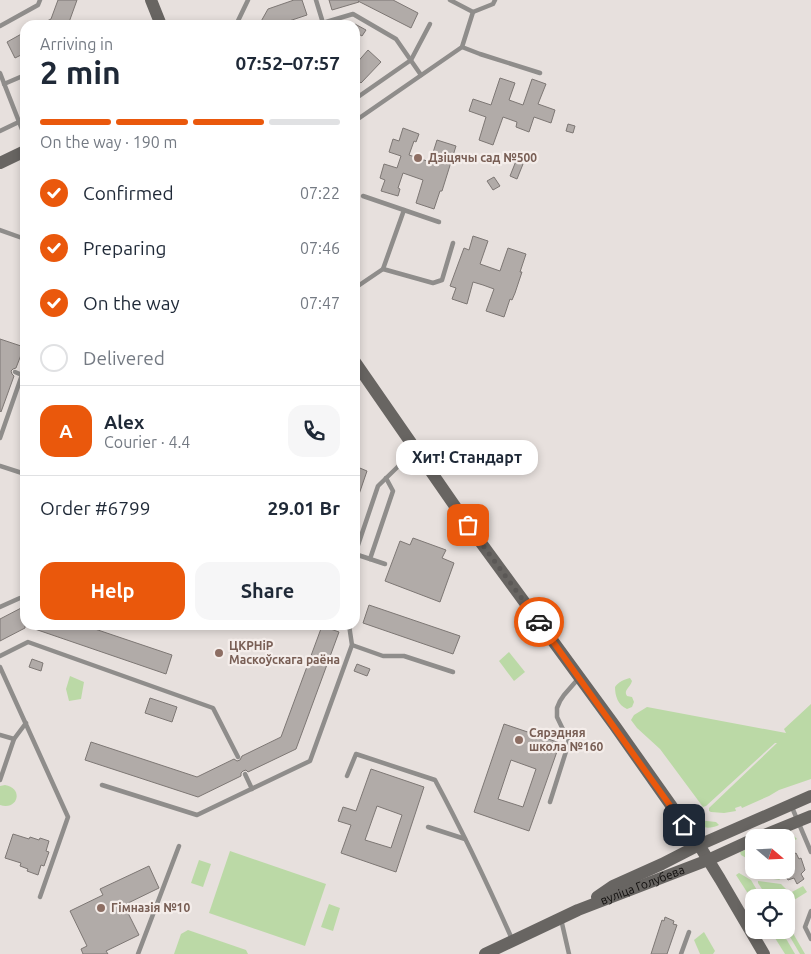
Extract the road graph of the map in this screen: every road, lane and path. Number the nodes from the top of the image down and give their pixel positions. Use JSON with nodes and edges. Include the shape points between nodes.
{"nodes":[{"id":1,"x":40,"y":0,"type":"edge"},
{"id":2,"x":151,"y":0,"type":"edge"},
{"id":3,"x":248,"y":0,"type":"edge"},
{"id":4,"x":316,"y":0,"type":"edge"},
{"id":5,"x":450,"y":0,"type":"edge"},
{"id":6,"x":495,"y":0,"type":"edge"},
{"id":7,"x":473,"y":12,"type":"junction"},
{"id":8,"x":159,"y":20,"type":"edge"},
{"id":9,"x":238,"y":20,"type":"edge"},
{"id":10,"x":322,"y":20,"type":"edge"},
{"id":11,"x":333,"y":20,"type":"edge"},
{"id":12,"x":430,"y":24,"type":"dead end"},
{"id":13,"x":0,"y":26,"type":"edge"},
{"id":14,"x":462,"y":47,"type":"junction"},
{"id":15,"x":411,"y":60,"type":"junction"},
{"id":16,"x":0,"y":73,"type":"edge"},
{"id":17,"x":540,"y":73,"type":"dead end"},
{"id":18,"x":421,"y":75,"type":"junction"},
{"id":19,"x":20,"y":76,"type":"edge"},
{"id":20,"x":4,"y":84,"type":"junction"},
{"id":21,"x":360,"y":96,"type":"edge"},
{"id":22,"x":360,"y":118,"type":"edge"},
{"id":23,"x":19,"y":122,"type":"joint"},
{"id":24,"x":0,"y":131,"type":"edge"},
{"id":25,"x":20,"y":153,"type":"edge"},
{"id":26,"x":0,"y":162,"type":"edge"},
{"id":27,"x":362,"y":196,"type":"dead end"},
{"id":28,"x":404,"y":210,"type":"junction"},
{"id":29,"x":439,"y":222,"type":"dead end"},
{"id":30,"x":0,"y":230,"type":"edge"},
{"id":31,"x":20,"y":237,"type":"edge"},
{"id":32,"x":453,"y":243,"type":"dead end"},
{"id":33,"x":383,"y":269,"type":"junction"},
{"id":34,"x":360,"y":285,"type":"edge"},
{"id":35,"x":360,"y":369,"type":"edge"},
{"id":36,"x":15,"y":372,"type":"dead end"},
{"id":37,"x":20,"y":374,"type":"edge"},
{"id":38,"x":20,"y":386,"type":"edge"},
{"id":39,"x":0,"y":438,"type":"edge"},
{"id":40,"x":415,"y":450,"type":"junction"},
{"id":41,"x":0,"y":466,"type":"edge"},
{"id":42,"x":20,"y":472,"type":"edge"},
{"id":43,"x":386,"y":478,"type":"junction"},
{"id":44,"x":360,"y":539,"type":"edge"},
{"id":45,"x":360,"y":556,"type":"edge"},
{"id":46,"x":370,"y":559,"type":"junction"},
{"id":47,"x":386,"y":564,"type":"dead end"},
{"id":48,"x":20,"y":598,"type":"dead end"},
{"id":49,"x":0,"y":607,"type":"edge"},
{"id":50,"x":350,"y":630,"type":"edge"},
{"id":51,"x":352,"y":645,"type":"junction"},
{"id":52,"x":0,"y":656,"type":"edge"},
{"id":53,"x":0,"y":667,"type":"edge"},
{"id":54,"x":454,"y":672,"type":"dead end"},
{"id":55,"x":579,"y":678,"type":"junction"},
{"id":56,"x":26,"y":723,"type":"junction"},
{"id":57,"x":0,"y":735,"type":"edge"},
{"id":58,"x":14,"y":739,"type":"junction"},
{"id":59,"x":238,"y":758,"type":"dead end"},
{"id":60,"x":245,"y":774,"type":"dead end"},
{"id":61,"x":347,"y":776,"type":"dead end"},
{"id":62,"x":0,"y":780,"type":"edge"},
{"id":63,"x":102,"y":784,"type":"dead end"},
{"id":64,"x":252,"y":789,"type":"junction"},
{"id":65,"x":811,"y":796,"type":"edge"},
{"id":66,"x":550,"y":802,"type":"dead end"},
{"id":67,"x":791,"y":805,"type":"junction"},
{"id":68,"x":811,"y":816,"type":"edge"},
{"id":69,"x":798,"y":821,"type":"junction"},
{"id":70,"x":428,"y":827,"type":"dead end"},
{"id":71,"x":779,"y":829,"type":"edge"},
{"id":72,"x":466,"y":839,"type":"junction"},
{"id":73,"x":745,"y":843,"type":"edge"},
{"id":74,"x":699,"y":845,"type":"junction"},
{"id":75,"x":179,"y":846,"type":"dead end"},
{"id":76,"x":811,"y":852,"type":"edge"},
{"id":77,"x":708,"y":860,"type":"junction"},
{"id":78,"x":40,"y":897,"type":"dead end"},
{"id":79,"x":578,"y":910,"type":"junction"},
{"id":80,"x":811,"y":911,"type":"edge"},
{"id":81,"x":561,"y":918,"type":"junction"},
{"id":82,"x":689,"y":932,"type":"dead end"},
{"id":83,"x":811,"y":939,"type":"edge"},
{"id":84,"x":512,"y":941,"type":"junction"},
{"id":85,"x":138,"y":954,"type":"edge"},
{"id":86,"x":485,"y":954,"type":"edge"},
{"id":87,"x":569,"y":954,"type":"edge"},
{"id":88,"x":681,"y":954,"type":"edge"},
{"id":89,"x":764,"y":954,"type":"edge"}],
"edges":[{"from":1,"to":13,"type":"lane","via":[[38,5]]},
{"from":2,"to":8,"type":"main road"},
{"from":3,"to":9,"type":"lane"},
{"from":4,"to":10,"type":"lane"},
{"from":5,"to":7,"type":"lane"},
{"from":6,"to":7,"type":"lane","via":[[493,4]]},
{"from":7,"to":14,"type":"lane"},
{"from":11,"to":15,"type":"lane","via":[[354,14],[396,39]]},
{"from":12,"to":15,"type":"lane"},
{"from":14,"to":17,"type":"lane"},
{"from":14,"to":18,"type":"lane"},
{"from":15,"to":18,"type":"lane"},
{"from":15,"to":21,"type":"lane"},
{"from":16,"to":20,"type":"lane"},
{"from":18,"to":22,"type":"lane"},
{"from":19,"to":20,"type":"lane"},
{"from":20,"to":23,"type":"lane"},
{"from":23,"to":24,"type":"lane"},
{"from":25,"to":26,"type":"main road"},
{"from":27,"to":28,"type":"lane"},
{"from":28,"to":29,"type":"lane"},
{"from":28,"to":33,"type":"lane"},
{"from":30,"to":31,"type":"lane"},
{"from":32,"to":33,"type":"lane","via":[[442,280],[438,282]]},
{"from":33,"to":34,"type":"lane"},
{"from":35,"to":40,"type":"main road"},
{"from":36,"to":37,"type":"lane"},
{"from":38,"to":39,"type":"lane"},
{"from":40,"to":43,"type":"lane"},
{"from":40,"to":55,"type":"main road"},
{"from":41,"to":42,"type":"lane"},
{"from":43,"to":44,"type":"lane","via":[[378,486]]},
{"from":43,"to":46,"type":"lane","via":[[394,491]]},
{"from":45,"to":46,"type":"lane"},
{"from":46,"to":47,"type":"lane"},
{"from":48,"to":49,"type":"lane"},
{"from":50,"to":51,"type":"lane"},
{"from":51,"to":54,"type":"lane","via":[[383,656],[404,656]]},
{"from":51,"to":64,"type":"lane","via":[[310,761]]},
{"from":52,"to":59,"type":"lane","via":[[28,642],[213,708]]},
{"from":53,"to":56,"type":"lane"},
{"from":55,"to":66,"type":"lane","via":[[557,708],[570,742]]},
{"from":55,"to":74,"type":"main road"},
{"from":56,"to":58,"type":"lane"},
{"from":56,"to":78,"type":"lane","via":[[68,816]]},
{"from":57,"to":58,"type":"lane"},
{"from":58,"to":62,"type":"lane"},
{"from":60,"to":64,"type":"lane"},
{"from":61,"to":72,"type":"lane","via":[[356,754],[435,780]]},
{"from":63,"to":64,"type":"lane","via":[[197,815]]},
{"from":65,"to":67,"type":"main road","name":"вуліца Голубева"},
{"from":67,"to":69,"type":"lane"},
{"from":67,"to":74,"type":"main road","name":"вуліца Голубева"},
{"from":68,"to":69,"type":"main road"},
{"from":69,"to":71,"type":"main road"},
{"from":69,"to":76,"type":"lane"},
{"from":70,"to":72,"type":"lane"},
{"from":72,"to":84,"type":"lane"},
{"from":73,"to":77,"type":"main road","name":"вуліца Голубева"},
{"from":74,"to":77,"type":"main road"},
{"from":74,"to":79,"type":"main road","name":"вуліца Голубева","via":[[613,886]]},
{"from":75,"to":85,"type":"lane"},
{"from":77,"to":79,"type":"main road","name":"вуліца Голубева"},
{"from":77,"to":89,"type":"main road"},
{"from":79,"to":81,"type":"main road","name":"вуліца Голубева"},
{"from":80,"to":83,"type":"lane","via":[[805,927]]},
{"from":81,"to":84,"type":"main road","name":"вуліца Голубева"},
{"from":81,"to":87,"type":"lane"},
{"from":82,"to":88,"type":"lane"},
{"from":84,"to":86,"type":"main road","name":"вуліца Голубева"}]}
